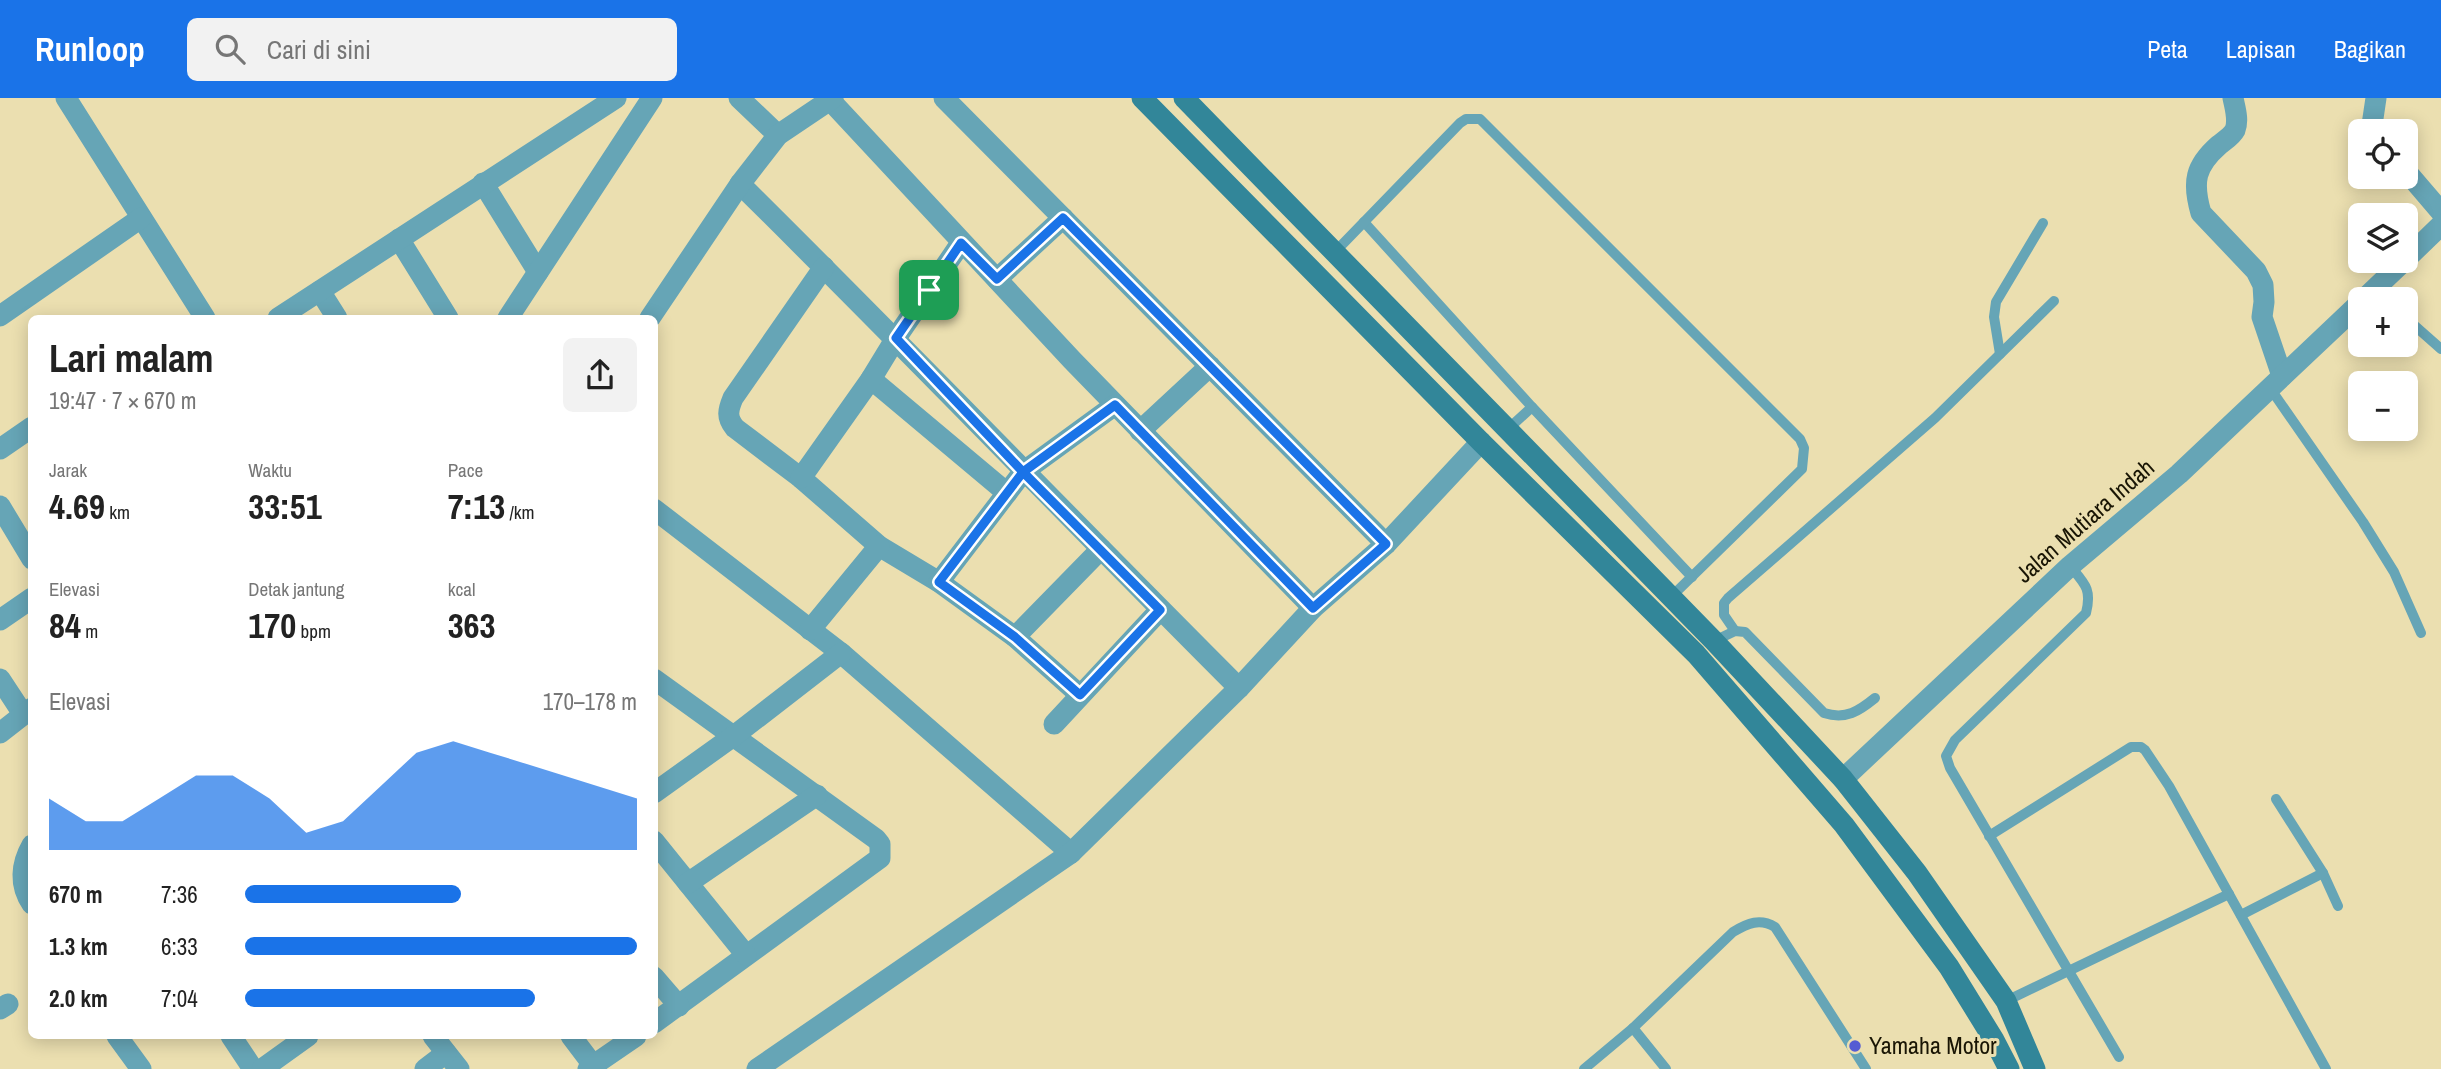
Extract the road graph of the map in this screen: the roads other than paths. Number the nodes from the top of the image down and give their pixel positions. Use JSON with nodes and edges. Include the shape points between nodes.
{"nodes":[{"id":1,"x":66,"y":98,"type":"edge"},
{"id":2,"x":616,"y":98,"type":"edge"},
{"id":3,"x":652,"y":98,"type":"edge"},
{"id":4,"x":739,"y":98,"type":"edge"},
{"id":5,"x":944,"y":98,"type":"edge"},
{"id":6,"x":1142,"y":98,"type":"edge"},
{"id":7,"x":1184,"y":98,"type":"edge"},
{"id":8,"x":2233,"y":98,"type":"edge"},
{"id":9,"x":2376,"y":98,"type":"edge"},
{"id":10,"x":832,"y":99,"type":"edge"},
{"id":11,"x":2373,"y":119,"type":"edge"},
{"id":12,"x":778,"y":135,"type":"junction"},
{"id":13,"x":483,"y":183,"type":"junction"},
{"id":14,"x":740,"y":184,"type":"junction"},
{"id":15,"x":2418,"y":185,"type":"edge"},
{"id":16,"x":2441,"y":212,"type":"edge"},
{"id":17,"x":141,"y":218,"type":"junction"},
{"id":18,"x":1063,"y":218,"type":"junction"},
{"id":19,"x":1364,"y":222,"type":"junction"},
{"id":20,"x":2043,"y":223,"type":"dead end"},
{"id":21,"x":2441,"y":225,"type":"edge"},
{"id":22,"x":399,"y":239,"type":"junction"},
{"id":23,"x":961,"y":243,"type":"junction"},
{"id":24,"x":2418,"y":247,"type":"edge"},
{"id":25,"x":1334,"y":253,"type":"junction"},
{"id":26,"x":824,"y":267,"type":"junction"},
{"id":27,"x":538,"y":272,"type":"junction"},
{"id":28,"x":2393,"y":273,"type":"edge"},
{"id":29,"x":997,"y":279,"type":"junction"},
{"id":30,"x":2380,"y":287,"type":"edge"},
{"id":31,"x":320,"y":291,"type":"junction"},
{"id":32,"x":2054,"y":301,"type":"dead end"},
{"id":33,"x":199,"y":315,"type":"edge"},
{"id":34,"x":283,"y":315,"type":"edge"},
{"id":35,"x":335,"y":315,"type":"edge"},
{"id":36,"x":446,"y":315,"type":"edge"},
{"id":37,"x":510,"y":315,"type":"edge"},
{"id":38,"x":652,"y":315,"type":"edge"},
{"id":39,"x":0,"y":316,"type":"edge"},
{"id":40,"x":2348,"y":318,"type":"edge"},
{"id":41,"x":2418,"y":328,"type":"edge"},
{"id":42,"x":896,"y":338,"type":"junction"},
{"id":43,"x":2441,"y":349,"type":"edge"},
{"id":44,"x":2000,"y":354,"type":"junction"},
{"id":45,"x":1210,"y":366,"type":"junction"},
{"id":46,"x":872,"y":379,"type":"junction"},
{"id":47,"x":2276,"y":382,"type":"junction"},
{"id":48,"x":1115,"y":405,"type":"junction"},
{"id":49,"x":1532,"y":407,"type":"junction"},
{"id":50,"x":1507,"y":430,"type":"junction"},
{"id":51,"x":28,"y":431,"type":"edge"},
{"id":52,"x":1140,"y":431,"type":"junction"},
{"id":53,"x":1480,"y":442,"type":"junction"},
{"id":54,"x":2,"y":444,"type":"edge"},
{"id":55,"x":1023,"y":472,"type":"junction"},
{"id":56,"x":800,"y":478,"type":"junction"},
{"id":57,"x":1007,"y":493,"type":"junction"},
{"id":58,"x":0,"y":506,"type":"edge"},
{"id":59,"x":658,"y":512,"type":"edge"},
{"id":60,"x":1386,"y":544,"type":"junction"},
{"id":61,"x":879,"y":546,"type":"junction"},
{"id":62,"x":1101,"y":549,"type":"junction"},
{"id":63,"x":28,"y":552,"type":"edge"},
{"id":64,"x":2070,"y":566,"type":"junction"},
{"id":65,"x":1692,"y":578,"type":"junction"},
{"id":66,"x":939,"y":582,"type":"junction"},
{"id":67,"x":1671,"y":597,"type":"junction"},
{"id":68,"x":28,"y":601,"type":"edge"},
{"id":69,"x":1313,"y":608,"type":"junction"},
{"id":70,"x":1160,"y":610,"type":"junction"},
{"id":71,"x":0,"y":620,"type":"edge"},
{"id":72,"x":810,"y":630,"type":"junction"},
{"id":73,"x":1735,"y":631,"type":"junction"},
{"id":74,"x":2421,"y":633,"type":"dead end"},
{"id":75,"x":1015,"y":637,"type":"junction"},
{"id":76,"x":1714,"y":641,"type":"junction"},
{"id":77,"x":841,"y":653,"type":"junction"},
{"id":78,"x":1696,"y":654,"type":"junction"},
{"id":79,"x":0,"y":679,"type":"edge"},
{"id":80,"x":658,"y":682,"type":"edge"},
{"id":81,"x":1240,"y":688,"type":"junction"},
{"id":82,"x":1080,"y":695,"type":"junction"},
{"id":83,"x":1875,"y":698,"type":"dead end"},
{"id":84,"x":27,"y":711,"type":"edge"},
{"id":85,"x":1054,"y":724,"type":"dead end"},
{"id":86,"x":0,"y":733,"type":"edge"},
{"id":87,"x":735,"y":735,"type":"junction"},
{"id":88,"x":1843,"y":779,"type":"junction"},
{"id":89,"x":658,"y":790,"type":"edge"},
{"id":90,"x":817,"y":795,"type":"junction"},
{"id":91,"x":2276,"y":799,"type":"dead end"},
{"id":92,"x":1989,"y":836,"type":"junction"},
{"id":93,"x":658,"y":846,"type":"edge"},
{"id":94,"x":28,"y":852,"type":"edge"},
{"id":95,"x":1071,"y":853,"type":"junction"},
{"id":96,"x":2323,"y":873,"type":"junction"},
{"id":97,"x":27,"y":874,"type":"edge"},
{"id":98,"x":688,"y":883,"type":"junction"},
{"id":99,"x":2230,"y":894,"type":"junction"},
{"id":100,"x":28,"y":898,"type":"edge"},
{"id":101,"x":2338,"y":906,"type":"dead end"},
{"id":102,"x":2241,"y":915,"type":"junction"},
{"id":103,"x":1972,"y":951,"type":"junction"},
{"id":104,"x":746,"y":955,"type":"junction"},
{"id":105,"x":1949,"y":967,"type":"junction"},
{"id":106,"x":2067,"y":972,"type":"junction"},
{"id":107,"x":658,"y":982,"type":"edge"},
{"id":108,"x":2006,"y":1001,"type":"junction"},
{"id":109,"x":679,"y":1006,"type":"junction"},
{"id":110,"x":658,"y":1020,"type":"edge"},
{"id":111,"x":1633,"y":1028,"type":"junction"},
{"id":112,"x":119,"y":1039,"type":"edge"},
{"id":113,"x":233,"y":1039,"type":"edge"},
{"id":114,"x":304,"y":1039,"type":"edge"},
{"id":115,"x":435,"y":1039,"type":"edge"},
{"id":116,"x":573,"y":1039,"type":"edge"},
{"id":117,"x":632,"y":1039,"type":"edge"},
{"id":118,"x":2119,"y":1058,"type":"dead end"},
{"id":119,"x":453,"y":1061,"type":"edge"},
{"id":120,"x":593,"y":1068,"type":"edge"},
{"id":121,"x":141,"y":1069,"type":"edge"},
{"id":122,"x":253,"y":1069,"type":"edge"},
{"id":123,"x":262,"y":1069,"type":"edge"},
{"id":124,"x":425,"y":1069,"type":"edge"},
{"id":125,"x":757,"y":1069,"type":"edge"},
{"id":126,"x":1584,"y":1069,"type":"edge"},
{"id":127,"x":1666,"y":1069,"type":"edge"},
{"id":128,"x":1866,"y":1069,"type":"edge"},
{"id":129,"x":2009,"y":1069,"type":"edge"},
{"id":130,"x":2035,"y":1069,"type":"edge"},
{"id":131,"x":2326,"y":1069,"type":"edge"}],
"edges":[{"from":1,"to":17,"type":"street"},
{"from":2,"to":13,"type":"street"},
{"from":3,"to":27,"type":"street"},
{"from":4,"to":12,"type":"street"},
{"from":5,"to":18,"type":"street"},
{"from":6,"to":53,"type":"main road"},
{"from":7,"to":25,"type":"main road"},
{"from":8,"to":47,"type":"street","via":[[2234,133],[2200,163],[2198,203],[2201,213],[2256,271],[2263,285],[2262,317]]},
{"from":9,"to":11,"type":"street"},
{"from":10,"to":12,"type":"street"},
{"from":10,"to":23,"type":"street"},
{"from":12,"to":14,"type":"street"},
{"from":13,"to":22,"type":"street"},
{"from":13,"to":27,"type":"street"},
{"from":14,"to":26,"type":"street"},
{"from":14,"to":38,"type":"street"},
{"from":15,"to":16,"type":"street"},
{"from":17,"to":33,"type":"street"},
{"from":17,"to":39,"type":"street"},
{"from":18,"to":29,"type":"street"},
{"from":18,"to":45,"type":"street"},
{"from":19,"to":25,"type":"lane"},
{"from":19,"to":49,"type":"lane"},
{"from":19,"to":65,"type":"lane","via":[[1460,123],[1480,119],[1800,439],[1802,469]]},
{"from":20,"to":44,"type":"lane","via":[[1996,302]]},
{"from":21,"to":24,"type":"street","name":"Jalan Mutiara Indah"},
{"from":22,"to":31,"type":"street"},
{"from":22,"to":36,"type":"street"},
{"from":23,"to":29,"type":"street"},
{"from":23,"to":42,"type":"street"},
{"from":25,"to":50,"type":"main road"},
{"from":26,"to":42,"type":"street"},
{"from":26,"to":56,"type":"street","via":[[733,397],[728,411],[734,428]]},
{"from":27,"to":37,"type":"street"},
{"from":28,"to":30,"type":"street","name":"Jalan Mutiara Indah"},
{"from":29,"to":48,"type":"street"},
{"from":31,"to":34,"type":"street"},
{"from":31,"to":35,"type":"street"},
{"from":32,"to":44,"type":"lane"},
{"from":40,"to":47,"type":"street","name":"Jalan Mutiara Indah"},
{"from":41,"to":43,"type":"lane"},
{"from":42,"to":46,"type":"street"},
{"from":42,"to":55,"type":"street"},
{"from":44,"to":73,"type":"lane","via":[[1924,428],[1728,598],[1722,608]]},
{"from":45,"to":52,"type":"street"},
{"from":45,"to":60,"type":"street"},
{"from":46,"to":56,"type":"street"},
{"from":46,"to":57,"type":"street"},
{"from":47,"to":64,"type":"street","name":"Jalan Mutiara Indah","via":[[2179,474]]},
{"from":47,"to":74,"type":"lane","via":[[2394,572]]},
{"from":48,"to":52,"type":"street"},
{"from":48,"to":55,"type":"street"},
{"from":49,"to":50,"type":"lane"},
{"from":49,"to":65,"type":"lane"},
{"from":50,"to":67,"type":"main road"},
{"from":51,"to":54,"type":"street"},
{"from":52,"to":69,"type":"street"},
{"from":53,"to":60,"type":"street"},
{"from":53,"to":78,"type":"main road"},
{"from":55,"to":57,"type":"street"},
{"from":55,"to":62,"type":"street"},
{"from":56,"to":61,"type":"street"},
{"from":57,"to":66,"type":"street"},
{"from":58,"to":63,"type":"street"},
{"from":59,"to":72,"type":"street"},
{"from":60,"to":69,"type":"street"},
{"from":61,"to":66,"type":"street"},
{"from":61,"to":72,"type":"street"},
{"from":62,"to":70,"type":"street"},
{"from":62,"to":75,"type":"street"},
{"from":64,"to":88,"type":"street","name":"Jalan Mutiara Indah"},
{"from":64,"to":92,"type":"lane","via":[[2087,585],[2086,613],[1947,752],[1950,768]]},
{"from":65,"to":67,"type":"lane"},
{"from":66,"to":75,"type":"street"},
{"from":67,"to":76,"type":"main road"},
{"from":68,"to":71,"type":"street"},
{"from":69,"to":81,"type":"street"},
{"from":70,"to":81,"type":"street"},
{"from":70,"to":82,"type":"street"},
{"from":72,"to":77,"type":"street"},
{"from":73,"to":76,"type":"lane"},
{"from":73,"to":83,"type":"lane","via":[[1750,635],[1824,712],[1852,715]]},
{"from":75,"to":82,"type":"street"},
{"from":76,"to":78,"type":"lane"},
{"from":76,"to":88,"type":"main road"},
{"from":77,"to":87,"type":"street"},
{"from":77,"to":95,"type":"street"},
{"from":78,"to":105,"type":"main road","via":[[1844,825]]},
{"from":79,"to":84,"type":"street"},
{"from":80,"to":87,"type":"street"},
{"from":81,"to":95,"type":"street"},
{"from":82,"to":85,"type":"street"},
{"from":84,"to":86,"type":"street"},
{"from":87,"to":89,"type":"street"},
{"from":87,"to":90,"type":"street"},
{"from":88,"to":103,"type":"main road"},
{"from":90,"to":98,"type":"street"},
{"from":90,"to":104,"type":"street","via":[[876,839],[880,858]]},
{"from":91,"to":96,"type":"lane"},
{"from":92,"to":99,"type":"lane","via":[[2131,747],[2141,747],[2169,786]]},
{"from":92,"to":106,"type":"lane"},
{"from":93,"to":98,"type":"street"},
{"from":94,"to":97,"type":"street","via":[[24,858]]},
{"from":95,"to":125,"type":"street"},
{"from":96,"to":101,"type":"lane"},
{"from":96,"to":102,"type":"lane"},
{"from":97,"to":100,"type":"street"},
{"from":98,"to":104,"type":"street"},
{"from":99,"to":102,"type":"lane"},
{"from":99,"to":106,"type":"lane"},
{"from":102,"to":131,"type":"lane"},
{"from":103,"to":105,"type":"main road"},
{"from":103,"to":108,"type":"main road"},
{"from":104,"to":109,"type":"street"},
{"from":105,"to":129,"type":"main road"},
{"from":106,"to":108,"type":"lane"},
{"from":106,"to":118,"type":"lane"},
{"from":107,"to":109,"type":"street"},
{"from":108,"to":130,"type":"main road"},
{"from":109,"to":110,"type":"street"},
{"from":111,"to":126,"type":"lane"},
{"from":111,"to":127,"type":"lane"},
{"from":111,"to":128,"type":"lane","via":[[1733,932],[1766,922],[1775,927]]},
{"from":112,"to":121,"type":"street"},
{"from":113,"to":122,"type":"street"},
{"from":114,"to":123,"type":"street"},
{"from":115,"to":119,"type":"street"},
{"from":116,"to":120,"type":"street"},
{"from":117,"to":120,"type":"street"},
{"from":119,"to":124,"type":"street"}]}
